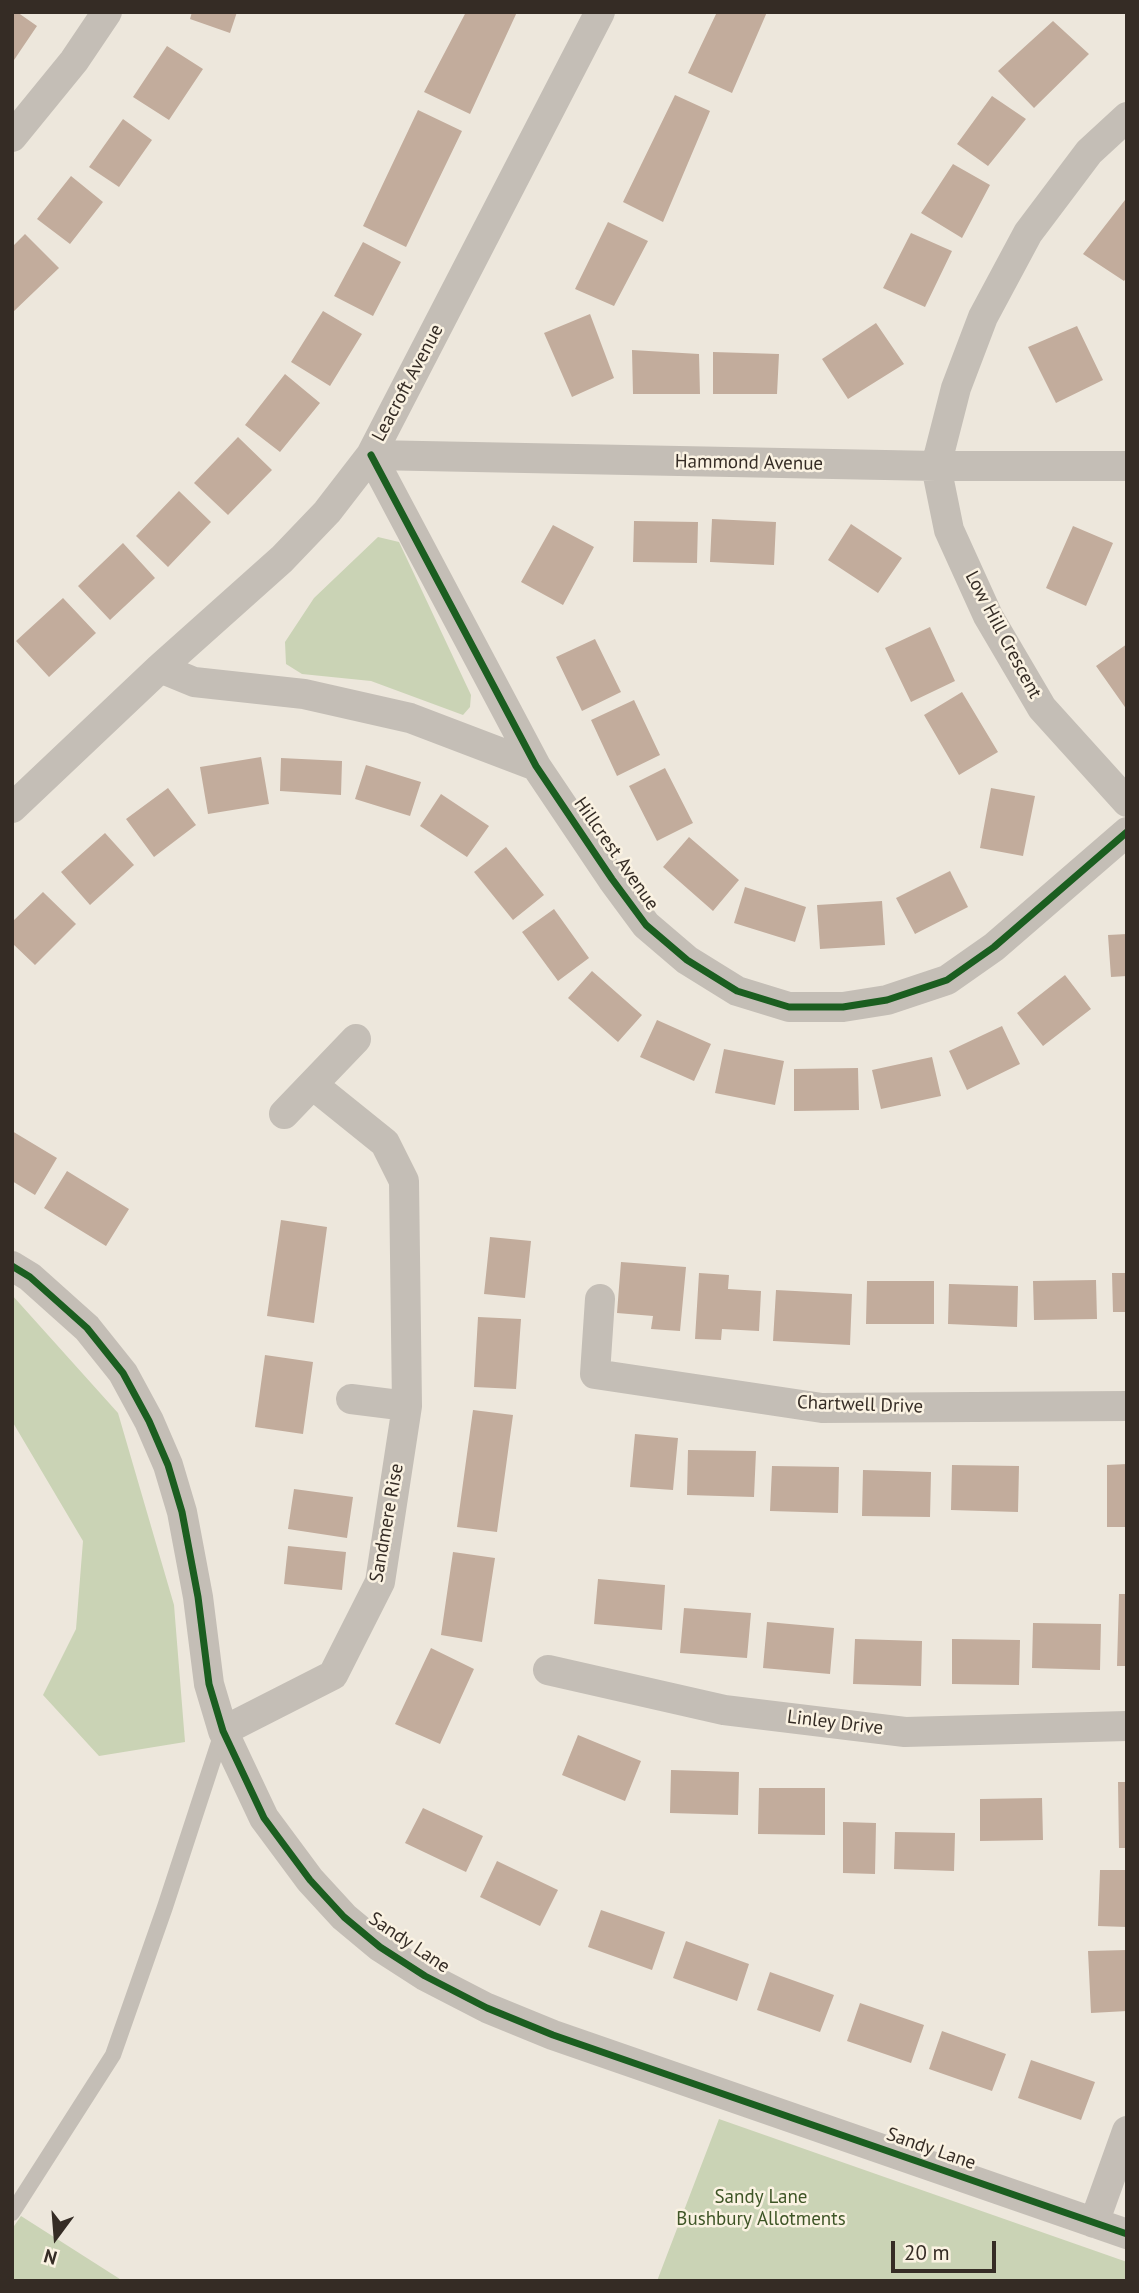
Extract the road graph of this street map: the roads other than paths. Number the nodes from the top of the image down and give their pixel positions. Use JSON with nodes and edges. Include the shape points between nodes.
{"nodes":[{"id":1,"x":107,"y":12,"type":"edge"},
{"id":2,"x":600,"y":12,"type":"edge"},
{"id":3,"x":1127,"y":117,"type":"edge"},
{"id":4,"x":12,"y":137,"type":"edge"},
{"id":5,"x":370,"y":455,"type":"junction"},
{"id":6,"x":936,"y":466,"type":"junction"},
{"id":7,"x":1127,"y":466,"type":"edge"},
{"id":8,"x":160,"y":668,"type":"junction"},
{"id":9,"x":536,"y":766,"type":"junction"},
{"id":10,"x":1127,"y":802,"type":"edge"},
{"id":11,"x":12,"y":808,"type":"edge"},
{"id":12,"x":1127,"y":832,"type":"edge"},
{"id":13,"x":356,"y":1039,"type":"dead end"},
{"id":14,"x":313,"y":1085,"type":"junction"},
{"id":15,"x":284,"y":1114,"type":"dead end"},
{"id":16,"x":12,"y":1266,"type":"edge"},
{"id":17,"x":600,"y":1299,"type":"dead end"},
{"id":18,"x":351,"y":1399,"type":"dead end"},
{"id":19,"x":407,"y":1406,"type":"junction"},
{"id":20,"x":1127,"y":1406,"type":"edge"},
{"id":21,"x":548,"y":1670,"type":"dead end"},
{"id":22,"x":1127,"y":1726,"type":"edge"},
{"id":23,"x":223,"y":1731,"type":"junction"},
{"id":24,"x":1127,"y":2130,"type":"edge"},
{"id":25,"x":12,"y":2213,"type":"edge"},
{"id":26,"x":1094,"y":2223,"type":"junction"},
{"id":27,"x":1127,"y":2234,"type":"edge"}],
"edges":[{"from":1,"to":4,"type":"street"},
{"from":2,"to":5,"type":"street","name":"Leacroft Avenue"},
{"from":3,"to":6,"type":"street","name":"Low Hill Crescent","via":[[1089,152],[1028,233],[983,317],[956,388]]},
{"from":5,"to":6,"type":"street","name":"Hammond Avenue"},
{"from":5,"to":8,"type":"street","name":"Leacroft Avenue","via":[[327,512],[282,559]]},
{"from":5,"to":9,"type":"street","name":"Hillcrest Avenue"},
{"from":6,"to":7,"type":"street","name":"Hammond Avenue"},
{"from":6,"to":10,"type":"street","name":"Low Hill Crescent","via":[[949,530],[988,616],[1042,708]]},
{"from":8,"to":9,"type":"street","via":[[194,682],[304,694],[410,718]]},
{"from":8,"to":11,"type":"street","name":"Leacroft Avenue"},
{"from":9,"to":12,"type":"street","name":"Hillcrest Avenue","via":[[646,925],[687,960],[737,992],[789,1007],[843,1007],[887,1000],[947,979],[994,947]]},
{"from":13,"to":14,"type":"street"},
{"from":14,"to":15,"type":"street"},
{"from":14,"to":19,"type":"street","name":"Sandmere Rise","via":[[385,1143],[404,1181]]},
{"from":16,"to":23,"type":"street","name":"Sandy Lane","via":[[87,1328],[123,1373],[149,1421],[182,1512],[209,1684]]},
{"from":17,"to":20,"type":"street","name":"Chartwell Drive","via":[[595,1374],[822,1408]]},
{"from":18,"to":19,"type":"street"},
{"from":19,"to":23,"type":"street","name":"Sandmere Rise","via":[[380,1582],[333,1675]]},
{"from":21,"to":22,"type":"street","name":"Linley Drive","via":[[724,1710],[905,1732]]},
{"from":23,"to":25,"type":"lane","via":[[113,2055]]},
{"from":23,"to":26,"type":"street","name":"Sandy Lane","via":[[264,1818],[310,1881],[380,1947],[425,1976],[553,2035]]},
{"from":24,"to":26,"type":"street"},
{"from":26,"to":27,"type":"street","name":"Sandy Lane"}]}
